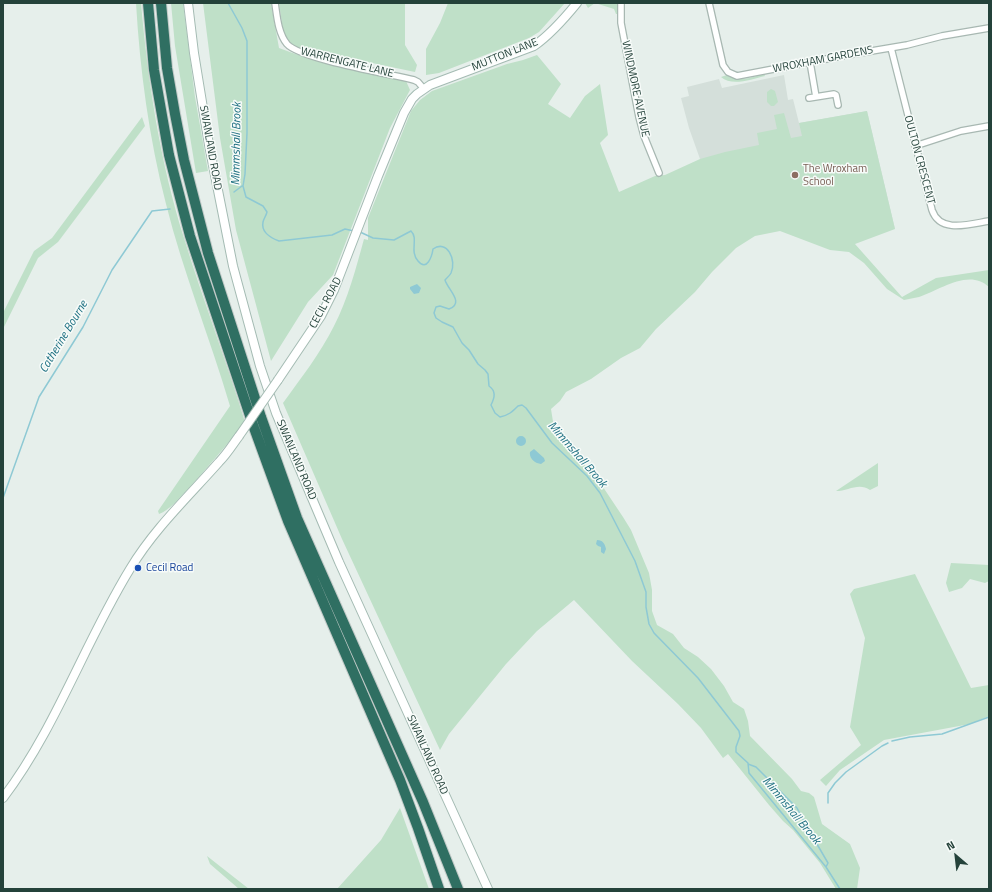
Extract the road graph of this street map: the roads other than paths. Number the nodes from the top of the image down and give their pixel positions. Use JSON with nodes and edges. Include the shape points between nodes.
{"nodes":[{"id":1,"x":148,"y":3,"type":"edge"},
{"id":2,"x":161,"y":3,"type":"edge"},
{"id":3,"x":188,"y":3,"type":"edge"},
{"id":4,"x":275,"y":3,"type":"edge"},
{"id":5,"x":577,"y":3,"type":"edge"},
{"id":6,"x":621,"y":3,"type":"edge"},
{"id":7,"x":708,"y":3,"type":"edge"},
{"id":8,"x":989,"y":28,"type":"edge"},
{"id":9,"x":891,"y":48,"type":"junction"},
{"id":10,"x":810,"y":62,"type":"junction"},
{"id":11,"x":422,"y":90,"type":"junction"},
{"id":12,"x":816,"y":97,"type":"junction"},
{"id":13,"x":809,"y":98,"type":"dead end"},
{"id":14,"x":838,"y":105,"type":"dead end"},
{"id":15,"x":989,"y":126,"type":"edge"},
{"id":16,"x":915,"y":146,"type":"junction"},
{"id":17,"x":659,"y":173,"type":"dead end"},
{"id":18,"x":989,"y":221,"type":"edge"},
{"id":19,"x":3,"y":798,"type":"edge"},
{"id":20,"x":438,"y":889,"type":"edge"},
{"id":21,"x":458,"y":889,"type":"edge"},
{"id":22,"x":488,"y":889,"type":"edge"}],
"edges":[{"from":1,"to":20,"type":"highway","via":[[154,70],[169,155],[206,286],[288,521],[400,780]]},
{"from":2,"to":21,"type":"highway","via":[[175,114],[190,184],[221,297],[261,417],[297,518]]},
{"from":3,"to":22,"type":"main road","name":"SWANLAND ROAD","via":[[215,175],[233,266],[260,366],[276,413],[339,562]]},
{"from":4,"to":11,"type":"street","name":"WARRENGATE LANE","via":[[283,39],[294,50],[332,62],[414,80]]},
{"from":5,"to":11,"type":"main road","name":"MUTTON LANE","via":[[558,26],[534,46]]},
{"from":6,"to":17,"type":"street","name":"WINDMORE AVENUE","via":[[621,23],[639,116]]},
{"from":7,"to":10,"type":"street","name":"WROXHAM GARDENS","via":[[723,62],[733,75],[744,76]]},
{"from":8,"to":9,"type":"street","name":"WROXHAM GARDENS"},
{"from":9,"to":10,"type":"street","name":"WROXHAM GARDENS"},
{"from":9,"to":16,"type":"street","name":"OULTON CRESCENT"},
{"from":10,"to":12,"type":"street"},
{"from":11,"to":19,"type":"main road","name":"CECIL ROAD","bridge":true,"via":[[412,99],[404,114],[334,290],[321,316],[221,461],[159,527],[131,568],[105,612],[45,734]]},
{"from":12,"to":13,"type":"street"},
{"from":12,"to":14,"type":"street","via":[[834,94]]},
{"from":15,"to":16,"type":"street","via":[[961,131]]},
{"from":16,"to":18,"type":"street","name":"OULTON CRESCENT","via":[[936,218],[950,226]]}]}
